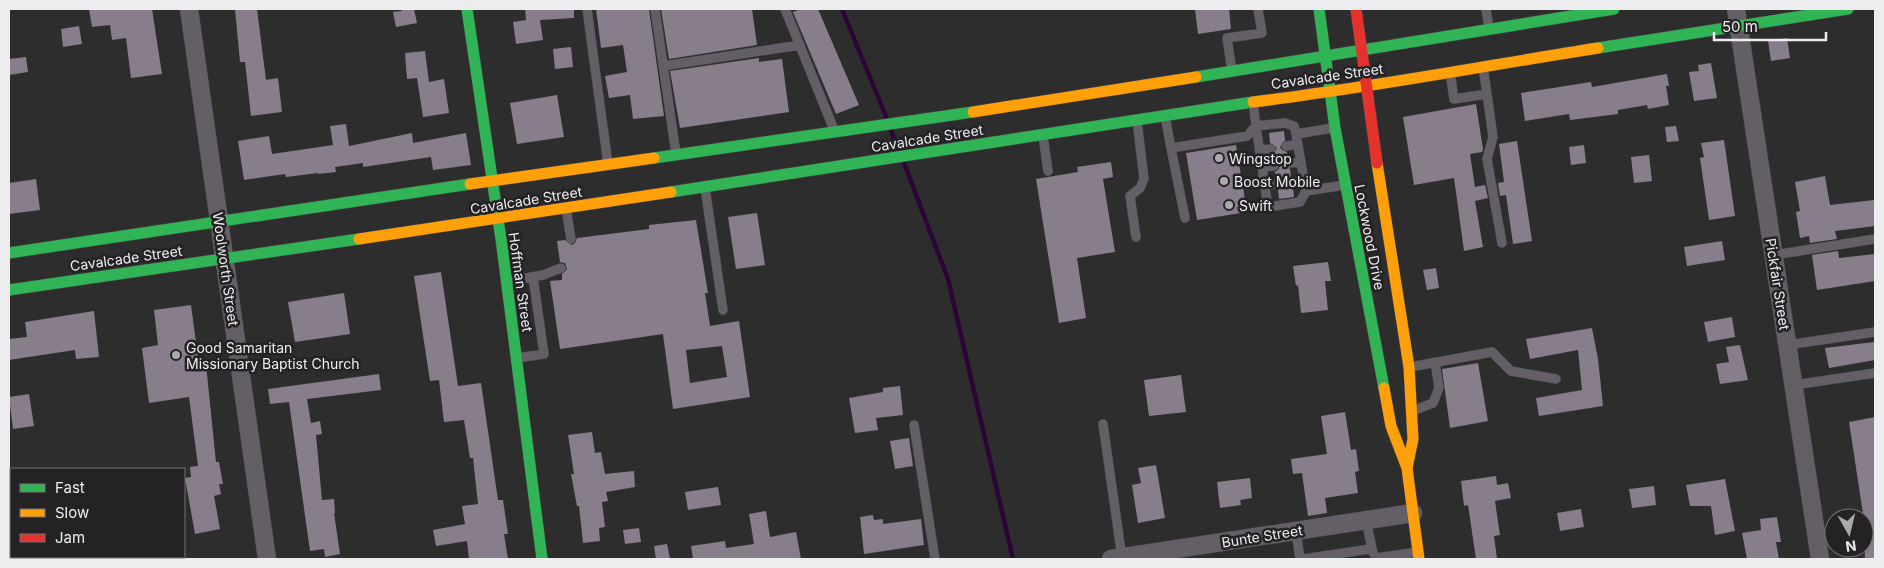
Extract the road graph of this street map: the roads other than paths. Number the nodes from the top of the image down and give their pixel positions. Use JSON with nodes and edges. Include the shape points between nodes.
{"nodes":[{"id":1,"x":189,"y":9,"type":"edge"},
{"id":2,"x":467,"y":9,"type":"edge"},
{"id":3,"x":587,"y":9,"type":"edge"},
{"id":4,"x":654,"y":9,"type":"edge"},
{"id":5,"x":785,"y":9,"type":"edge"},
{"id":6,"x":1258,"y":9,"type":"edge"},
{"id":7,"x":1319,"y":9,"type":"edge"},
{"id":8,"x":1356,"y":9,"type":"edge"},
{"id":9,"x":1486,"y":9,"type":"edge"},
{"id":10,"x":1614,"y":9,"type":"edge"},
{"id":11,"x":1848,"y":9,"type":"edge"},
{"id":12,"x":1567,"y":12,"type":"edge"},
{"id":13,"x":1737,"y":17,"type":"edge"},
{"id":14,"x":1489,"y":29,"type":"junction"},
{"id":15,"x":800,"y":45,"type":"junction"},
{"id":16,"x":1361,"y":51,"type":"junction"},
{"id":17,"x":1326,"y":57,"type":"junction"},
{"id":18,"x":663,"y":66,"type":"junction"},
{"id":19,"x":1482,"y":66,"type":"junction"},
{"id":20,"x":1232,"y":71,"type":"junction"},
{"id":21,"x":1450,"y":71,"type":"junction"},
{"id":22,"x":1365,"y":87,"type":"junction"},
{"id":23,"x":1330,"y":93,"type":"junction"},
{"id":24,"x":1486,"y":94,"type":"junction"},
{"id":25,"x":1253,"y":102,"type":"junction"},
{"id":26,"x":1165,"y":116,"type":"junction"},
{"id":27,"x":1137,"y":120,"type":"junction"},
{"id":28,"x":1256,"y":126,"type":"junction"},
{"id":29,"x":1335,"y":128,"type":"junction"},
{"id":30,"x":1049,"y":131,"type":"junction"},
{"id":31,"x":836,"y":132,"type":"junction"},
{"id":32,"x":1296,"y":134,"type":"junction"},
{"id":33,"x":1298,"y":144,"type":"junction"},
{"id":34,"x":1286,"y":146,"type":"dead end"},
{"id":35,"x":1171,"y":148,"type":"junction"},
{"id":36,"x":1271,"y":149,"type":"dead end"},
{"id":37,"x":1260,"y":150,"type":"junction"},
{"id":38,"x":676,"y":155,"type":"junction"},
{"id":39,"x":1301,"y":162,"type":"junction"},
{"id":40,"x":1289,"y":163,"type":"dead end"},
{"id":41,"x":608,"y":165,"type":"junction"},
{"id":42,"x":1274,"y":166,"type":"dead end"},
{"id":43,"x":1262,"y":167,"type":"junction"},
{"id":44,"x":1048,"y":171,"type":"dead end"},
{"id":45,"x":1304,"y":180,"type":"junction"},
{"id":46,"x":492,"y":181,"type":"junction"},
{"id":47,"x":1292,"y":182,"type":"dead end"},
{"id":48,"x":1277,"y":184,"type":"dead end"},
{"id":49,"x":1345,"y":185,"type":"junction"},
{"id":50,"x":1265,"y":186,"type":"junction"},
{"id":51,"x":706,"y":188,"type":"junction"},
{"id":52,"x":1306,"y":191,"type":"junction"},
{"id":53,"x":566,"y":209,"type":"junction"},
{"id":54,"x":1185,"y":218,"type":"dead end"},
{"id":55,"x":498,"y":219,"type":"junction"},
{"id":56,"x":219,"y":220,"type":"junction"},
{"id":57,"x":1136,"y":237,"type":"dead end"},
{"id":58,"x":571,"y":239,"type":"dead end"},
{"id":59,"x":1875,"y":239,"type":"edge"},
{"id":60,"x":1502,"y":243,"type":"dead end"},
{"id":61,"x":9,"y":253,"type":"edge"},
{"id":62,"x":1774,"y":255,"type":"junction"},
{"id":63,"x":224,"y":259,"type":"junction"},
{"id":64,"x":561,"y":268,"type":"dead end"},
{"id":65,"x":533,"y":277,"type":"junction"},
{"id":66,"x":506,"y":282,"type":"junction"},
{"id":67,"x":9,"y":290,"type":"edge"},
{"id":68,"x":723,"y":310,"type":"dead end"},
{"id":69,"x":1402,"y":321,"type":"junction"},
{"id":70,"x":1372,"y":327,"type":"junction"},
{"id":71,"x":1875,"y":332,"type":"edge"},
{"id":72,"x":1787,"y":344,"type":"junction"},
{"id":73,"x":516,"y":358,"type":"junction"},
{"id":74,"x":1435,"y":362,"type":"junction"},
{"id":75,"x":1409,"y":367,"type":"junction"},
{"id":76,"x":1875,"y":373,"type":"edge"},
{"id":77,"x":1556,"y":379,"type":"dead end"},
{"id":78,"x":1794,"y":385,"type":"junction"},
{"id":79,"x":1412,"y":411,"type":"junction"},
{"id":80,"x":1103,"y":424,"type":"dead end"},
{"id":81,"x":914,"y":425,"type":"dead end"},
{"id":82,"x":1407,"y":468,"type":"junction"},
{"id":83,"x":1413,"y":513,"type":"junction"},
{"id":84,"x":1366,"y":520,"type":"junction"},
{"id":85,"x":1296,"y":531,"type":"junction"},
{"id":86,"x":1370,"y":549,"type":"junction"},
{"id":87,"x":1419,"y":556,"type":"edge"},
{"id":88,"x":1117,"y":558,"type":"edge"},
{"id":89,"x":1376,"y":558,"type":"edge"},
{"id":90,"x":267,"y":559,"type":"edge"},
{"id":91,"x":542,"y":559,"type":"edge"},
{"id":92,"x":935,"y":559,"type":"edge"},
{"id":93,"x":1301,"y":559,"type":"edge"},
{"id":94,"x":1820,"y":559,"type":"edge"}],
"edges":[{"from":1,"to":56,"type":"street","name":"Woolworth Street"},
{"from":2,"to":46,"type":"main road","name":"Hoffman Street"},
{"from":3,"to":41,"type":"lane"},
{"from":4,"to":18,"type":"lane"},
{"from":5,"to":15,"type":"lane"},
{"from":6,"to":20,"type":"lane","via":[[1262,33],[1228,38]]},
{"from":7,"to":17,"type":"main road","name":"Lockwood Drive"},
{"from":8,"to":16,"type":"main road","name":"Lockwood Drive"},
{"from":9,"to":14,"type":"lane"},
{"from":10,"to":12,"type":"main road","name":"Cavalcade Street"},
{"from":11,"to":13,"type":"main road","name":"Cavalcade Street"},
{"from":12,"to":14,"type":"main road","name":"Cavalcade Street"},
{"from":13,"to":19,"type":"main road","name":"Cavalcade Street"},
{"from":13,"to":62,"type":"street","name":"Pickfair Street"},
{"from":14,"to":16,"type":"main road","name":"Cavalcade Street"},
{"from":15,"to":18,"type":"lane"},
{"from":15,"to":31,"type":"lane"},
{"from":16,"to":17,"type":"main road","name":"Cavalcade Street"},
{"from":16,"to":22,"type":"main road","name":"Lockwood Drive"},
{"from":17,"to":20,"type":"main road","name":"Cavalcade Street"},
{"from":17,"to":23,"type":"main road","name":"Lockwood Drive"},
{"from":18,"to":38,"type":"lane"},
{"from":19,"to":21,"type":"main road","name":"Cavalcade Street"},
{"from":19,"to":24,"type":"lane"},
{"from":20,"to":31,"type":"main road","name":"Cavalcade Street","via":[[1048,104]]},
{"from":21,"to":22,"type":"main road","name":"Cavalcade Street"},
{"from":21,"to":24,"type":"lane","via":[[1454,99]]},
{"from":22,"to":23,"type":"main road","name":"Cavalcade Street"},
{"from":22,"to":69,"type":"main road","name":"Lockwood Drive"},
{"from":23,"to":25,"type":"main road","name":"Cavalcade Street"},
{"from":23,"to":29,"type":"main road","name":"Lockwood Drive"},
{"from":24,"to":60,"type":"lane","via":[[1493,137],[1488,159]]},
{"from":25,"to":26,"type":"main road","name":"Cavalcade Street"},
{"from":25,"to":28,"type":"lane"},
{"from":26,"to":27,"type":"main road","name":"Cavalcade Street"},
{"from":26,"to":35,"type":"lane"},
{"from":27,"to":30,"type":"main road","name":"Cavalcade Street"},
{"from":27,"to":57,"type":"lane","via":[[1144,179],[1140,188],[1130,196]]},
{"from":28,"to":32,"type":"lane","via":[[1285,123],[1294,126]]},
{"from":28,"to":35,"type":"lane","via":[[1247,136]]},
{"from":28,"to":37,"type":"lane"},
{"from":29,"to":32,"type":"lane"},
{"from":29,"to":49,"type":"main road","name":"Lockwood Drive"},
{"from":30,"to":44,"type":"lane"},
{"from":30,"to":51,"type":"main road","name":"Cavalcade Street","via":[[914,156],[782,171]]},
{"from":31,"to":38,"type":"main road","name":"Cavalcade Street","via":[[777,145]]},
{"from":32,"to":33,"type":"lane"},
{"from":33,"to":34,"type":"lane"},
{"from":33,"to":39,"type":"lane"},
{"from":35,"to":54,"type":"lane"},
{"from":36,"to":37,"type":"lane"},
{"from":37,"to":43,"type":"lane"},
{"from":38,"to":41,"type":"main road","name":"Cavalcade Street"},
{"from":39,"to":40,"type":"lane"},
{"from":39,"to":45,"type":"lane"},
{"from":41,"to":46,"type":"main road","name":"Cavalcade Street"},
{"from":42,"to":43,"type":"lane"},
{"from":43,"to":50,"type":"lane"},
{"from":45,"to":47,"type":"lane"},
{"from":45,"to":52,"type":"lane"},
{"from":46,"to":55,"type":"main road","name":"Hoffman Street"},
{"from":46,"to":56,"type":"main road","name":"Cavalcade Street"},
{"from":48,"to":50,"type":"lane"},
{"from":49,"to":52,"type":"lane"},
{"from":49,"to":70,"type":"main road","name":"Lockwood Drive"},
{"from":50,"to":52,"type":"lane","via":[[1268,207],[1300,202]]},
{"from":51,"to":53,"type":"main road","name":"Cavalcade Street"},
{"from":51,"to":68,"type":"lane"},
{"from":53,"to":55,"type":"main road","name":"Cavalcade Street"},
{"from":53,"to":58,"type":"lane"},
{"from":55,"to":63,"type":"main road","name":"Cavalcade Street"},
{"from":55,"to":66,"type":"main road","name":"Hoffman Street"},
{"from":56,"to":61,"type":"main road","name":"Cavalcade Street"},
{"from":56,"to":63,"type":"street","name":"Woolworth Street"},
{"from":59,"to":62,"type":"lane"},
{"from":62,"to":72,"type":"street","name":"Pickfair Street"},
{"from":63,"to":67,"type":"main road","name":"Cavalcade Street"},
{"from":63,"to":90,"type":"street","name":"Woolworth Street"},
{"from":64,"to":65,"type":"lane"},
{"from":65,"to":66,"type":"lane"},
{"from":65,"to":73,"type":"lane","via":[[544,354]]},
{"from":66,"to":73,"type":"main road","name":"Hoffman Street"},
{"from":69,"to":70,"type":"main road"},
{"from":69,"to":75,"type":"main road","name":"Lockwood Drive"},
{"from":70,"to":82,"type":"main road","name":"Lockwood Drive","via":[[1391,426]]},
{"from":71,"to":72,"type":"lane"},
{"from":72,"to":78,"type":"street","name":"Pickfair Street"},
{"from":73,"to":91,"type":"main road","name":"Hoffman Street"},
{"from":74,"to":75,"type":"lane"},
{"from":74,"to":77,"type":"lane","via":[[1492,352],[1511,371]]},
{"from":74,"to":79,"type":"lane","via":[[1439,388],[1433,403]]},
{"from":75,"to":79,"type":"main road","name":"Lockwood Drive"},
{"from":76,"to":78,"type":"lane"},
{"from":78,"to":94,"type":"street","name":"Pickfair Street"},
{"from":79,"to":82,"type":"main road","name":"Lockwood Drive","via":[[1413,439]]},
{"from":80,"to":88,"type":"lane"},
{"from":81,"to":92,"type":"lane"},
{"from":82,"to":83,"type":"main road","name":"Lockwood Drive"},
{"from":83,"to":84,"type":"street","name":"Bunte Street"},
{"from":83,"to":87,"type":"main road","name":"Lockwood Drive"},
{"from":84,"to":85,"type":"street","name":"Bunte Street"},
{"from":84,"to":86,"type":"lane"},
{"from":85,"to":88,"type":"street","name":"Bunte Street"},
{"from":85,"to":93,"type":"lane"},
{"from":86,"to":89,"type":"lane"},
{"from":86,"to":93,"type":"lane"},
{"from":87,"to":89,"type":"lane"}]}
